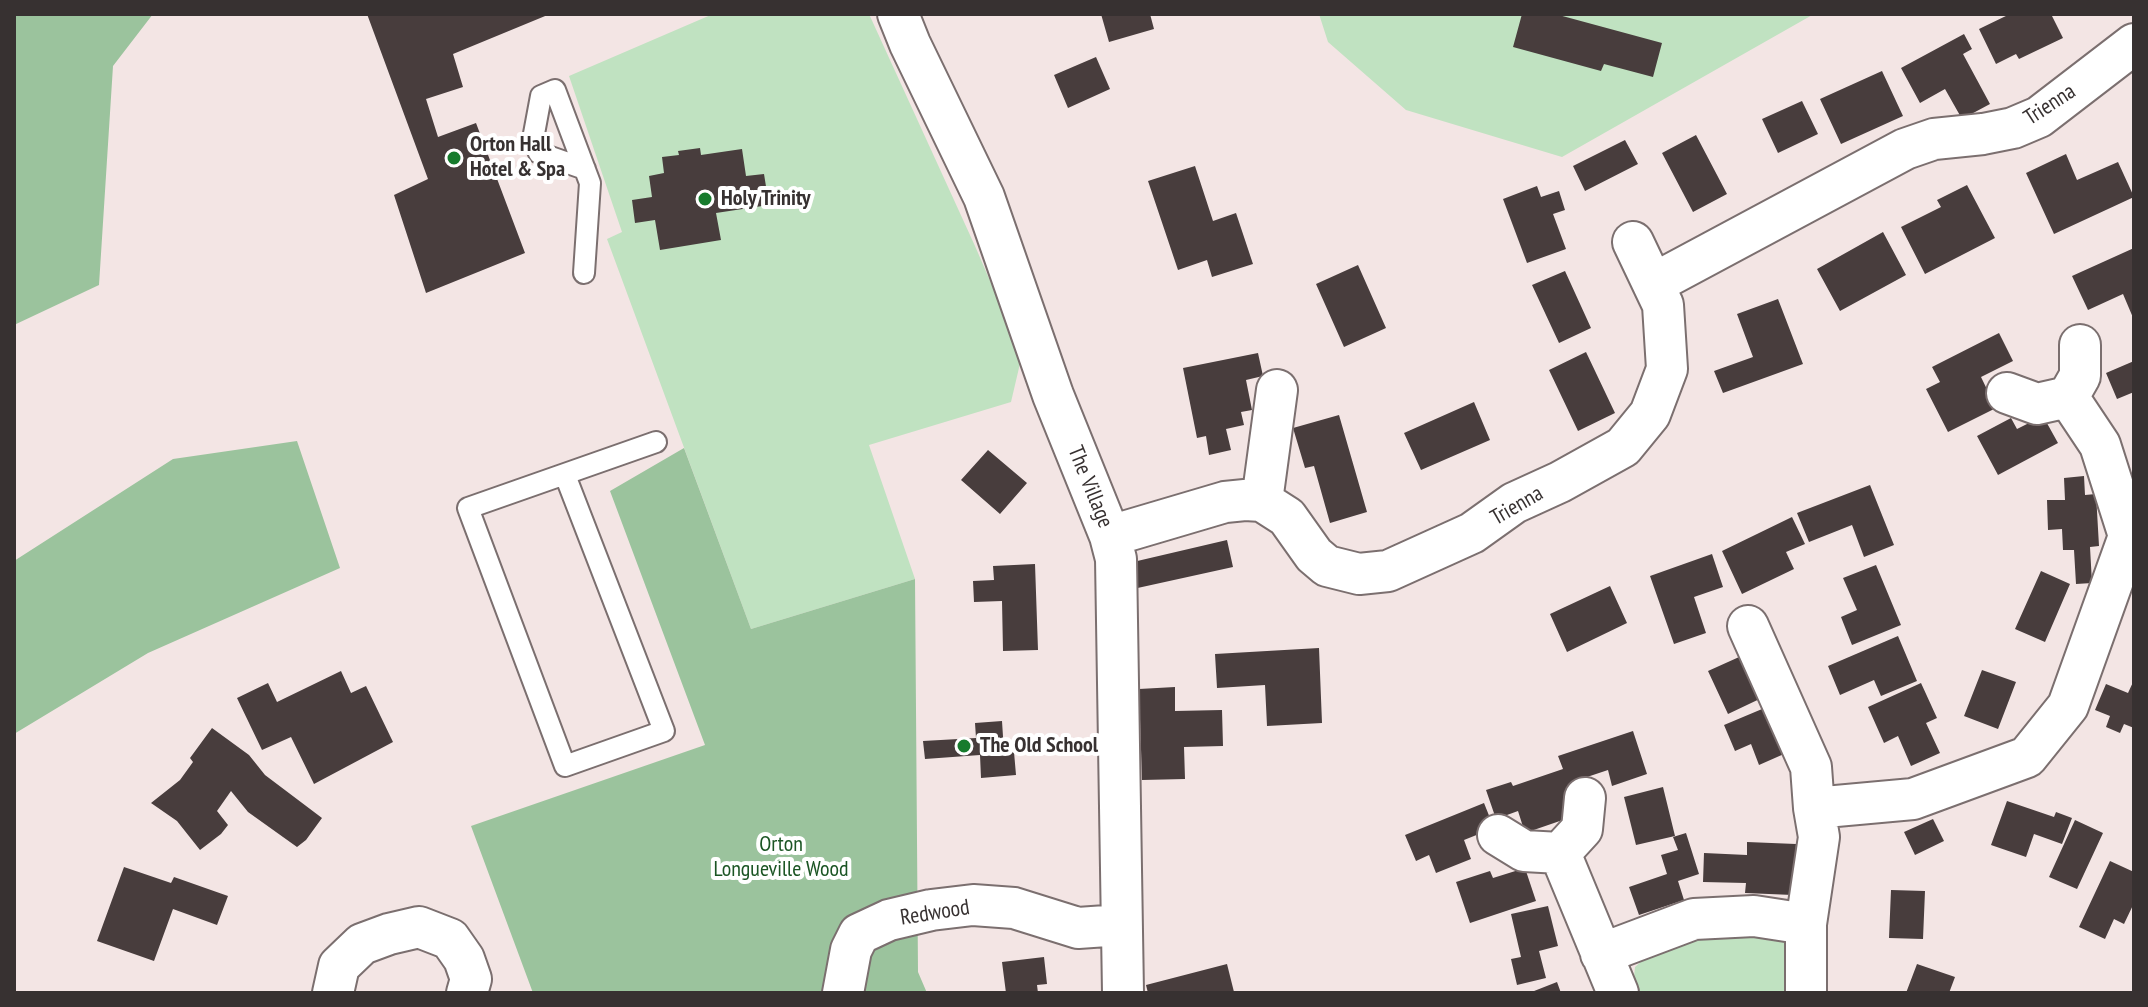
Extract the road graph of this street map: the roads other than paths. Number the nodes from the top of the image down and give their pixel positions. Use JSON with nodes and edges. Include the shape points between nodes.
{"nodes":[{"id":1,"x":898,"y":14,"type":"edge"},
{"id":2,"x":2134,"y":44,"type":"edge"},
{"id":3,"x":585,"y":169,"type":"dead end"},
{"id":4,"x":1633,"y":242,"type":"dead end"},
{"id":5,"x":584,"y":273,"type":"dead end"},
{"id":6,"x":1653,"y":284,"type":"junction"},
{"id":7,"x":2080,"y":345,"type":"dead end"},
{"id":8,"x":1277,"y":390,"type":"dead end"},
{"id":9,"x":2007,"y":393,"type":"dead end"},
{"id":10,"x":2068,"y":397,"type":"junction"},
{"id":11,"x":656,"y":442,"type":"dead end"},
{"id":12,"x":565,"y":475,"type":"junction"},
{"id":13,"x":1262,"y":501,"type":"junction"},
{"id":14,"x":1110,"y":536,"type":"junction"},
{"id":15,"x":2132,"y":536,"type":"edge"},
{"id":16,"x":1748,"y":626,"type":"dead end"},
{"id":17,"x":1585,"y":798,"type":"dead end"},
{"id":18,"x":1814,"y":808,"type":"junction"},
{"id":19,"x":1498,"y":835,"type":"dead end"},
{"id":20,"x":1560,"y":853,"type":"junction"},
{"id":21,"x":1806,"y":924,"type":"junction"},
{"id":22,"x":1121,"y":925,"type":"junction"},
{"id":23,"x":1601,"y":954,"type":"junction"},
{"id":24,"x":333,"y":993,"type":"edge"},
{"id":25,"x":467,"y":993,"type":"edge"},
{"id":26,"x":843,"y":993,"type":"edge"},
{"id":27,"x":1123,"y":993,"type":"edge"},
{"id":28,"x":1618,"y":993,"type":"edge"},
{"id":29,"x":1806,"y":993,"type":"edge"}],
"edges":[{"from":1,"to":14,"type":"street","name":"The Village","via":[[984,197],[1053,395]]},
{"from":2,"to":6,"type":"street","name":"Trienna","via":[[2039,117],[2013,128],[1934,139],[1905,149]]},
{"from":3,"to":5,"type":"lane","via":[[590,183]]},
{"from":4,"to":6,"type":"street","name":"Trienna"},
{"from":6,"to":13,"type":"street","name":"Trienna","via":[[1663,305],[1667,369],[1650,414],[1623,447],[1514,503],[1472,533],[1388,571],[1359,574],[1327,566],[1287,517]]},
{"from":7,"to":10,"type":"street","via":[[2080,376]]},
{"from":8,"to":13,"type":"street"},
{"from":9,"to":10,"type":"street","via":[[2037,404]]},
{"from":10,"to":15,"type":"street","via":[[2100,445]]},
{"from":11,"to":12,"type":"lane"},
{"from":12,"to":12,"type":"lane","via":[[468,508],[565,766],[664,731]]},
{"from":13,"to":14,"type":"street","via":[[1225,502]]},
{"from":14,"to":22,"type":"street","name":"The Village","via":[[1118,596]]},
{"from":15,"to":18,"type":"street","via":[[2068,706],[2027,757],[1913,799]]},
{"from":16,"to":18,"type":"street","via":[[1811,767]]},
{"from":17,"to":20,"type":"street","via":[[1582,829]]},
{"from":18,"to":21,"type":"street","via":[[1819,837]]},
{"from":19,"to":20,"type":"street","via":[[1524,851]]},
{"from":20,"to":23,"type":"street"},
{"from":21,"to":23,"type":"street","via":[[1754,916],[1694,919]]},
{"from":21,"to":29,"type":"street"},
{"from":22,"to":26,"type":"street","name":"Redwood","via":[[1078,928],[1014,908],[973,905],[889,920],[859,934]]},
{"from":22,"to":27,"type":"street","name":"The Village"},
{"from":23,"to":28,"type":"street"},
{"from":24,"to":25,"type":"street","via":[[339,966],[362,944],[419,927],[450,939],[471,979]]}]}
